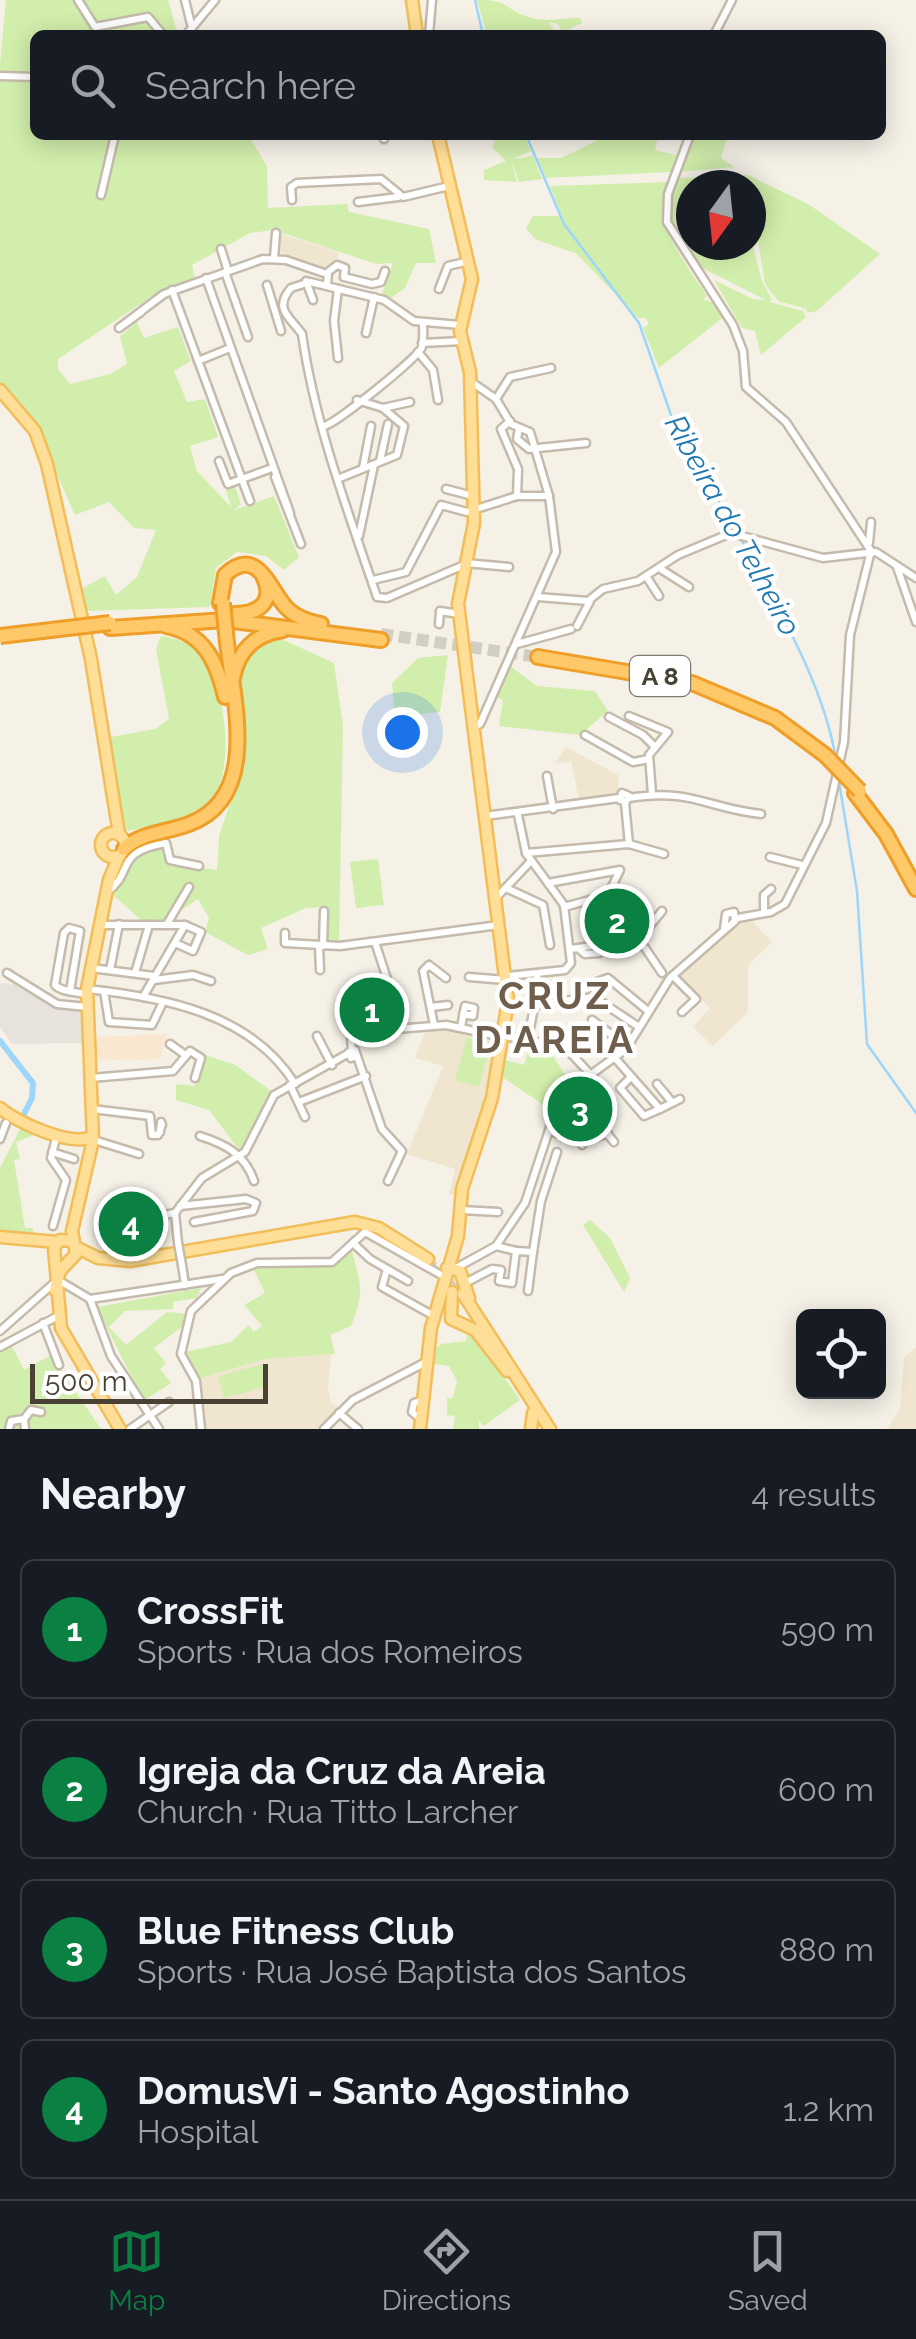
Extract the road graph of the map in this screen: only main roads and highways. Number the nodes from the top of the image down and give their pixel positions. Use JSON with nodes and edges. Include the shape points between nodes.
{"nodes":[{"id":1,"x":412,"y":0,"type":"edge"},
{"id":2,"x":416,"y":30,"type":"edge"},
{"id":3,"x":439,"y":140,"type":"edge"},
{"id":4,"x":0,"y":390,"type":"edge"},
{"id":5,"x":224,"y":607,"type":"junction"},
{"id":6,"x":110,"y":625,"type":"junction"},
{"id":7,"x":138,"y":626,"type":"junction"},
{"id":8,"x":333,"y":627,"type":"junction"},
{"id":9,"x":314,"y":630,"type":"junction"},
{"id":10,"x":224,"y":633,"type":"junction"},
{"id":11,"x":0,"y":639,"type":"edge"},
{"id":12,"x":538,"y":660,"type":"tunnel mouth"},
{"id":13,"x":232,"y":695,"type":"junction"},
{"id":14,"x":230,"y":718,"type":"junction"},
{"id":15,"x":858,"y":792,"type":"junction"},
{"id":16,"x":118,"y":842,"type":"junction"},
{"id":17,"x":104,"y":852,"type":"junction"},
{"id":18,"x":916,"y":880,"type":"edge"},
{"id":19,"x":107,"y":886,"type":"junction"},
{"id":20,"x":916,"y":889,"type":"edge"},
{"id":21,"x":8,"y":1120,"type":"edge"},
{"id":22,"x":88,"y":1143,"type":"junction"},
{"id":23,"x":0,"y":1239,"type":"edge"},
{"id":24,"x":64,"y":1250,"type":"junction"},
{"id":25,"x":449,"y":1277,"type":"junction"},
{"id":26,"x":508,"y":1371,"type":"junction"},
{"id":27,"x":533,"y":1412,"type":"junction"},
{"id":28,"x":421,"y":1425,"type":"edge"},
{"id":29,"x":120,"y":1429,"type":"edge"},
{"id":30,"x":531,"y":1429,"type":"edge"},
{"id":31,"x":546,"y":1429,"type":"edge"}],
"edges":[{"from":1,"to":2,"type":"main road"},
{"from":3,"to":25,"type":"main road","via":[[471,289],[460,325],[468,362],[474,510],[459,614],[510,979],[492,1098],[462,1188]]},
{"from":4,"to":16,"type":"main road","via":[[34,431],[47,464],[91,659]]},
{"from":5,"to":6,"type":"highway"},
{"from":5,"to":8,"type":"highway"},
{"from":5,"to":8,"type":"highway","via":[[225,576],[237,566],[251,566],[266,574],[292,612]]},
{"from":5,"to":10,"type":"highway","bridge":true},
{"from":6,"to":7,"type":"highway"},
{"from":6,"to":11,"type":"highway","bridge":true},
{"from":7,"to":9,"type":"highway","via":[[215,620]]},
{"from":7,"to":14,"type":"highway","via":[[174,628],[201,643],[220,675]]},
{"from":8,"to":9,"type":"highway","via":[[381,637]]},
{"from":9,"to":13,"type":"highway","via":[[276,630],[251,642],[236,665]]},
{"from":10,"to":13,"type":"highway"},
{"from":10,"to":14,"type":"highway"},
{"from":12,"to":15,"type":"highway","number":"A 8","bridge":true,"via":[[692,683],[774,720],[824,754]]},
{"from":13,"to":16,"type":"highway","via":[[236,766],[224,799],[196,822]]},
{"from":14,"to":16,"type":"highway","via":[[231,772],[216,802],[189,820]]},
{"from":15,"to":18,"type":"highway","number":"A 8","via":[[890,831]]},
{"from":15,"to":20,"type":"highway","number":"A 8"},
{"from":16,"to":17,"type":"main road"},
{"from":16,"to":17,"type":"main road","via":[[101,845]]},
{"from":16,"to":19,"type":"main road"},
{"from":17,"to":19,"type":"main road"},
{"from":19,"to":22,"type":"main road","via":[[90,968]]},
{"from":21,"to":22,"type":"main road"},
{"from":22,"to":24,"type":"main road"},
{"from":22,"to":24,"type":"main road"},
{"from":23,"to":24,"type":"main road"},
{"from":24,"to":25,"type":"main road","via":[[138,1264],[350,1226],[376,1231]]},
{"from":24,"to":25,"type":"main road","via":[[130,1261],[366,1224],[392,1232]]},
{"from":24,"to":29,"type":"main road","via":[[58,1316]]},
{"from":25,"to":26,"type":"main road"},
{"from":25,"to":26,"type":"main road","via":[[451,1319],[476,1330]]},
{"from":25,"to":28,"type":"main road","via":[[434,1316]]},
{"from":25,"to":31,"type":"main road"},
{"from":26,"to":27,"type":"main road"},
{"from":27,"to":30,"type":"main road"},
{"from":27,"to":31,"type":"main road"}]}
